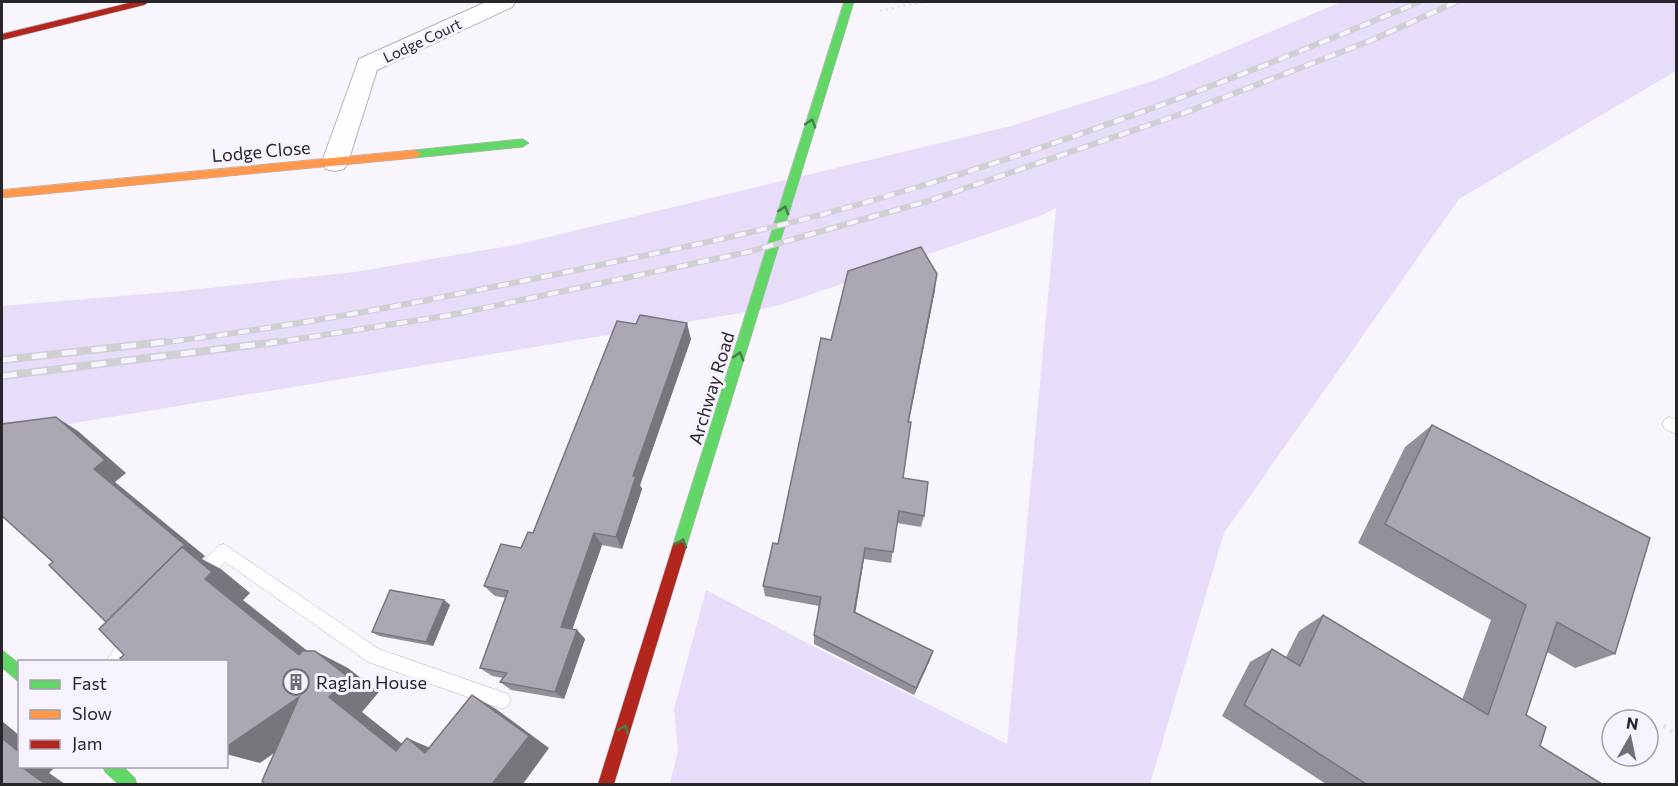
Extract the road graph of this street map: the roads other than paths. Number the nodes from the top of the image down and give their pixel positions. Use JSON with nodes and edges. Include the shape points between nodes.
{"nodes":[{"id":1,"x":144,"y":2,"type":"edge"},
{"id":2,"x":504,"y":2,"type":"edge"},
{"id":3,"x":849,"y":2,"type":"edge"},
{"id":4,"x":2,"y":37,"type":"edge"},
{"id":5,"x":523,"y":143,"type":"dead end"},
{"id":6,"x":335,"y":162,"type":"junction"},
{"id":7,"x":2,"y":194,"type":"edge"},
{"id":8,"x":188,"y":588,"type":"edge"},
{"id":9,"x":147,"y":629,"type":"edge"},
{"id":10,"x":2,"y":658,"type":"edge"},
{"id":11,"x":117,"y":660,"type":"edge"},
{"id":12,"x":18,"y":673,"type":"edge"},
{"id":13,"x":502,"y":700,"type":"edge"},
{"id":14,"x":113,"y":768,"type":"edge"},
{"id":15,"x":129,"y":784,"type":"edge"},
{"id":16,"x":606,"y":784,"type":"edge"}],
"edges":[{"from":1,"to":4,"type":"main road"},
{"from":2,"to":6,"type":"street","name":"Lodge Court","via":[[367,65]]},
{"from":16,"to":3,"type":"main road","name":"Archway Road","one_way":true},
{"from":5,"to":6,"type":"main road","name":"Lodge Close"},
{"from":6,"to":7,"type":"main road","name":"Lodge Close"},
{"from":8,"to":13,"type":"lane","via":[[224,552],[374,656]]},
{"from":9,"to":11,"type":"lane"},
{"from":10,"to":12,"type":"main road"},
{"from":14,"to":15,"type":"main road"}]}
